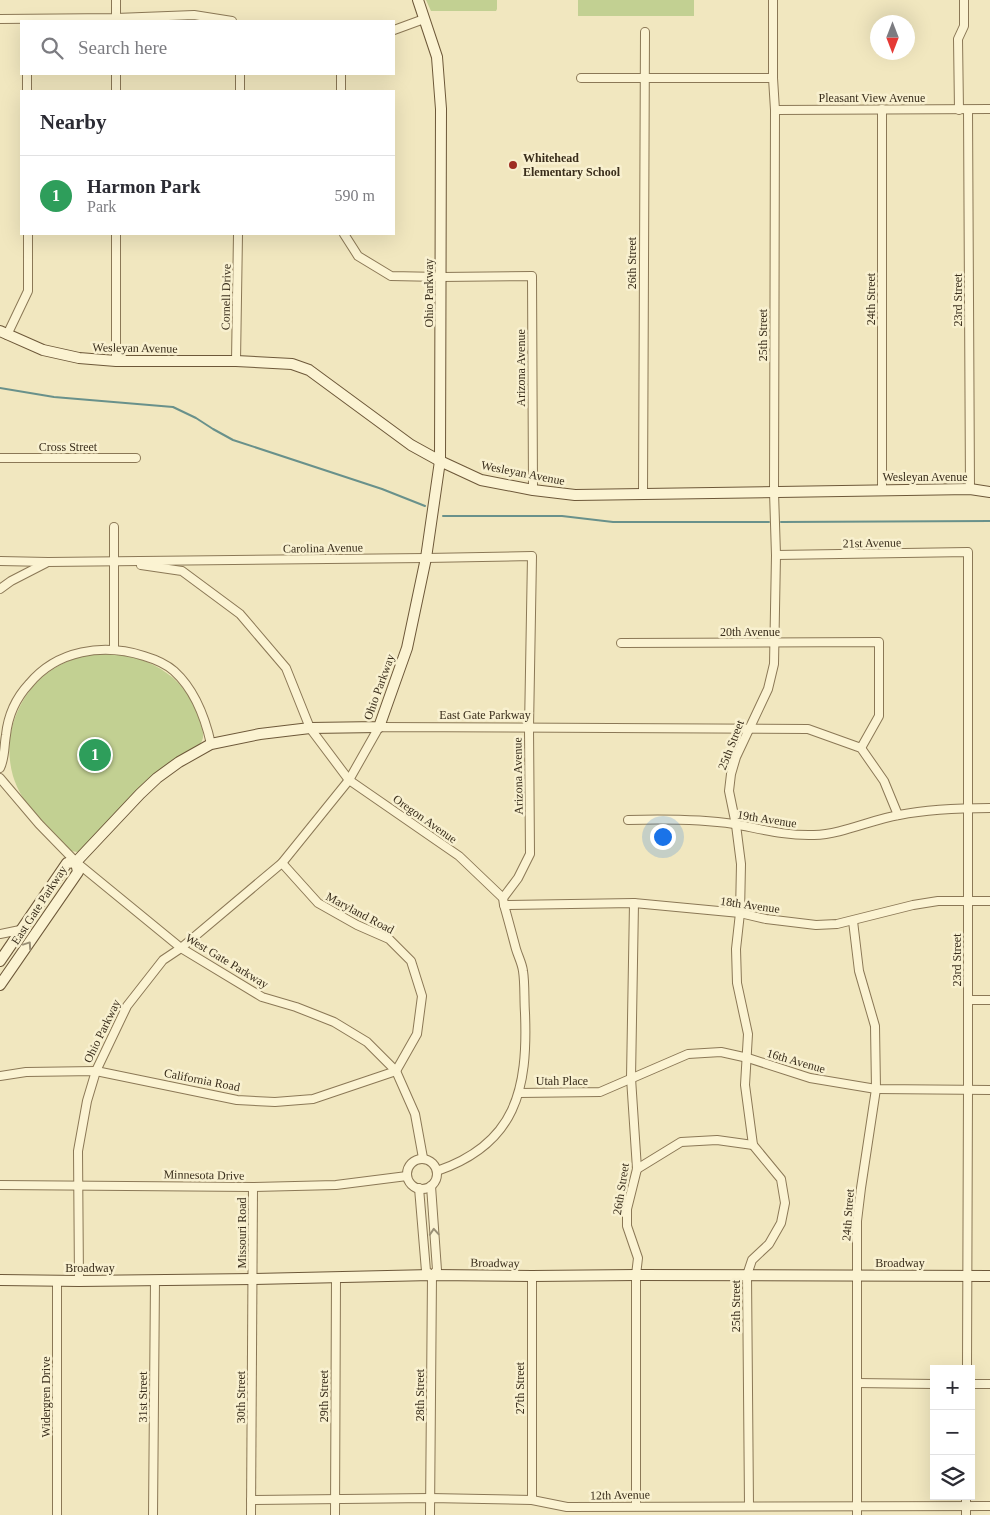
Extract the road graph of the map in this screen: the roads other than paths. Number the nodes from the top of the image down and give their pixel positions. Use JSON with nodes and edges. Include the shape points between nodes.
{"nodes":[{"id":1,"x":116,"y":0,"type":"edge"},
{"id":2,"x":418,"y":0,"type":"edge"},
{"id":3,"x":774,"y":0,"type":"edge"},
{"id":4,"x":964,"y":0,"type":"edge"},
{"id":5,"x":0,"y":19,"type":"edge"},
{"id":6,"x":116,"y":19,"type":"edge"},
{"id":7,"x":424,"y":19,"type":"junction"},
{"id":8,"x":26,"y":20,"type":"edge"},
{"id":9,"x":226,"y":20,"type":"edge"},
{"id":10,"x":395,"y":30,"type":"edge"},
{"id":11,"x":645,"y":32,"type":"dead end"},
{"id":12,"x":27,"y":75,"type":"edge"},
{"id":13,"x":116,"y":75,"type":"edge"},
{"id":14,"x":240,"y":75,"type":"edge"},
{"id":15,"x":341,"y":75,"type":"edge"},
{"id":16,"x":581,"y":78,"type":"dead end"},
{"id":17,"x":773,"y":78,"type":"junction"},
{"id":18,"x":644,"y":79,"type":"junction"},
{"id":19,"x":27,"y":90,"type":"edge"},
{"id":20,"x":116,"y":90,"type":"edge"},
{"id":21,"x":240,"y":90,"type":"edge"},
{"id":22,"x":341,"y":90,"type":"edge"},
{"id":23,"x":882,"y":109,"type":"junction"},
{"id":24,"x":775,"y":110,"type":"junction"},
{"id":25,"x":959,"y":110,"type":"junction"},
{"id":26,"x":968,"y":110,"type":"junction"},
{"id":27,"x":990,"y":110,"type":"edge"},
{"id":28,"x":28,"y":235,"type":"edge"},
{"id":29,"x":116,"y":235,"type":"edge"},
{"id":30,"x":238,"y":235,"type":"edge"},
{"id":31,"x":345,"y":235,"type":"edge"},
{"id":32,"x":442,"y":277,"type":"junction"},
{"id":33,"x":4,"y":333,"type":"edge"},
{"id":34,"x":116,"y":361,"type":"junction"},
{"id":35,"x":236,"y":361,"type":"junction"},
{"id":36,"x":0,"y":458,"type":"edge"},
{"id":37,"x":136,"y":458,"type":"dead end"},
{"id":38,"x":440,"y":461,"type":"junction"},
{"id":39,"x":970,"y":489,"type":"junction"},
{"id":40,"x":534,"y":490,"type":"junction"},
{"id":41,"x":882,"y":490,"type":"junction"},
{"id":42,"x":774,"y":492,"type":"junction"},
{"id":43,"x":990,"y":492,"type":"edge"},
{"id":44,"x":643,"y":494,"type":"junction"},
{"id":45,"x":114,"y":527,"type":"dead end"},
{"id":46,"x":968,"y":552,"type":"joint"},
{"id":47,"x":776,"y":555,"type":"junction"},
{"id":48,"x":532,"y":556,"type":"joint"},
{"id":49,"x":426,"y":558,"type":"junction"},
{"id":50,"x":0,"y":561,"type":"edge"},
{"id":51,"x":114,"y":561,"type":"junction"},
{"id":52,"x":48,"y":562,"type":"junction"},
{"id":53,"x":0,"y":589,"type":"edge"},
{"id":54,"x":621,"y":643,"type":"dead end"},
{"id":55,"x":775,"y":643,"type":"junction"},
{"id":56,"x":114,"y":650,"type":"junction"},
{"id":57,"x":379,"y":727,"type":"junction"},
{"id":58,"x":310,"y":728,"type":"junction"},
{"id":59,"x":529,"y":728,"type":"junction"},
{"id":60,"x":748,"y":728,"type":"junction"},
{"id":61,"x":211,"y":744,"type":"junction"},
{"id":62,"x":861,"y":748,"type":"junction"},
{"id":63,"x":0,"y":768,"type":"edge"},
{"id":64,"x":0,"y":778,"type":"edge"},
{"id":65,"x":349,"y":780,"type":"junction"},
{"id":66,"x":968,"y":808,"type":"junction"},
{"id":67,"x":990,"y":808,"type":"edge"},
{"id":68,"x":898,"y":815,"type":"junction"},
{"id":69,"x":628,"y":820,"type":"dead end"},
{"id":70,"x":736,"y":825,"type":"junction"},
{"id":71,"x":76,"y":862,"type":"junction"},
{"id":72,"x":282,"y":863,"type":"junction"},
{"id":73,"x":503,"y":901,"type":"junction"},
{"id":74,"x":969,"y":901,"type":"junction"},
{"id":75,"x":990,"y":901,"type":"edge"},
{"id":76,"x":634,"y":903,"type":"junction"},
{"id":77,"x":740,"y":913,"type":"junction"},
{"id":78,"x":852,"y":921,"type":"junction"},
{"id":79,"x":20,"y":930,"type":"junction"},
{"id":80,"x":0,"y":934,"type":"edge"},
{"id":81,"x":180,"y":948,"type":"junction"},
{"id":82,"x":0,"y":961,"type":"edge"},
{"id":83,"x":1,"y":982,"type":"edge"},
{"id":84,"x":968,"y":1000,"type":"junction"},
{"id":85,"x":990,"y":1000,"type":"edge"},
{"id":86,"x":748,"y":1058,"type":"junction"},
{"id":87,"x":96,"y":1070,"type":"junction"},
{"id":88,"x":396,"y":1071,"type":"junction"},
{"id":89,"x":0,"y":1076,"type":"edge"},
{"id":90,"x":631,"y":1078,"type":"junction"},
{"id":91,"x":876,"y":1089,"type":"junction"},
{"id":92,"x":968,"y":1090,"type":"junction"},
{"id":93,"x":990,"y":1090,"type":"edge"},
{"id":94,"x":519,"y":1093,"type":"junction"},
{"id":95,"x":752,"y":1145,"type":"junction"},
{"id":96,"x":424,"y":1158,"type":"junction"},
{"id":97,"x":637,"y":1169,"type":"junction"},
{"id":98,"x":437,"y":1171,"type":"junction"},
{"id":99,"x":407,"y":1176,"type":"junction"},
{"id":100,"x":0,"y":1185,"type":"edge"},
{"id":101,"x":78,"y":1185,"type":"junction"},
{"id":102,"x":431,"y":1186,"type":"junction"},
{"id":103,"x":254,"y":1187,"type":"junction"},
{"id":104,"x":419,"y":1188,"type":"junction"},
{"id":105,"x":432,"y":1275,"type":"junction"},
{"id":106,"x":636,"y":1275,"type":"junction"},
{"id":107,"x":747,"y":1275,"type":"junction"},
{"id":108,"x":968,"y":1275,"type":"junction"},
{"id":109,"x":532,"y":1276,"type":"junction"},
{"id":110,"x":856,"y":1276,"type":"junction"},
{"id":111,"x":990,"y":1276,"type":"edge"},
{"id":112,"x":336,"y":1277,"type":"junction"},
{"id":113,"x":253,"y":1279,"type":"junction"},
{"id":114,"x":0,"y":1280,"type":"edge"},
{"id":115,"x":57,"y":1280,"type":"junction"},
{"id":116,"x":155,"y":1280,"type":"junction"},
{"id":117,"x":79,"y":1281,"type":"junction"},
{"id":118,"x":967,"y":1365,"type":"edge"},
{"id":119,"x":857,"y":1384,"type":"junction"},
{"id":120,"x":930,"y":1384,"type":"edge"},
{"id":121,"x":975,"y":1384,"type":"edge"},
{"id":122,"x":990,"y":1384,"type":"edge"},
{"id":123,"x":430,"y":1498,"type":"junction"},
{"id":124,"x":335,"y":1499,"type":"junction"},
{"id":125,"x":251,"y":1500,"type":"junction"},
{"id":126,"x":532,"y":1500,"type":"junction"},
{"id":127,"x":966,"y":1500,"type":"edge"},
{"id":128,"x":636,"y":1506,"type":"junction"},
{"id":129,"x":749,"y":1506,"type":"junction"},
{"id":130,"x":857,"y":1506,"type":"junction"},
{"id":131,"x":966,"y":1506,"type":"junction"},
{"id":132,"x":990,"y":1506,"type":"edge"},
{"id":133,"x":57,"y":1515,"type":"edge"},
{"id":134,"x":154,"y":1515,"type":"edge"},
{"id":135,"x":251,"y":1515,"type":"edge"},
{"id":136,"x":335,"y":1515,"type":"edge"},
{"id":137,"x":430,"y":1515,"type":"edge"},
{"id":138,"x":857,"y":1515,"type":"edge"},
{"id":139,"x":966,"y":1515,"type":"edge"}],
"edges":[{"from":1,"to":6,"type":"street"},
{"from":2,"to":7,"type":"street","name":"Ohio Parkway"},
{"from":3,"to":17,"type":"street","name":"25th Street"},
{"from":4,"to":25,"type":"street","via":[[964,26],[958,39]]},
{"from":5,"to":8,"type":"street"},
{"from":6,"to":8,"type":"street"},
{"from":6,"to":9,"type":"street","via":[[194,15]]},
{"from":7,"to":10,"type":"street"},
{"from":7,"to":32,"type":"street","name":"Ohio Parkway","via":[[437,57],[442,109]]},
{"from":11,"to":18,"type":"street","name":"26th Street"},
{"from":12,"to":19,"type":"street"},
{"from":13,"to":20,"type":"street"},
{"from":14,"to":21,"type":"street"},
{"from":15,"to":22,"type":"street"},
{"from":16,"to":18,"type":"street"},
{"from":17,"to":18,"type":"street"},
{"from":17,"to":24,"type":"street","name":"25th Street"},
{"from":18,"to":44,"type":"street","name":"26th Street"},
{"from":23,"to":24,"type":"street","name":"Pleasant View Avenue"},
{"from":23,"to":25,"type":"street","name":"Pleasant View Avenue"},
{"from":23,"to":41,"type":"street","name":"24th Street"},
{"from":24,"to":42,"type":"street","name":"25th Street"},
{"from":25,"to":26,"type":"street","name":"Pleasant View Avenue"},
{"from":26,"to":27,"type":"street","name":"Pleasant View Avenue"},
{"from":26,"to":39,"type":"street","name":"23rd Street"},
{"from":28,"to":33,"type":"street","via":[[28,291]]},
{"from":29,"to":34,"type":"street"},
{"from":30,"to":35,"type":"street","name":"Cornell Drive"},
{"from":31,"to":32,"type":"street","via":[[358,256],[391,276]]},
{"from":32,"to":38,"type":"street","name":"Ohio Parkway"},
{"from":32,"to":40,"type":"street","name":"Arizona Avenue","via":[[532,276]]},
{"from":33,"to":34,"type":"street","name":"Wesleyan Avenue","via":[[43,350]]},
{"from":34,"to":35,"type":"street","name":"Wesleyan Avenue"},
{"from":35,"to":38,"type":"street","name":"Wesleyan Avenue","via":[[292,364],[309,370],[411,445]]},
{"from":36,"to":37,"type":"street","name":"Cross Street"},
{"from":38,"to":40,"type":"street","name":"Wesleyan Avenue","via":[[481,480]]},
{"from":38,"to":49,"type":"street","name":"Ohio Parkway"},
{"from":39,"to":41,"type":"street","name":"Wesleyan Avenue"},
{"from":39,"to":43,"type":"street","name":"Wesleyan Avenue"},
{"from":40,"to":44,"type":"street","name":"Wesleyan Avenue","via":[[575,495]]},
{"from":41,"to":42,"type":"street","name":"Wesleyan Avenue"},
{"from":42,"to":44,"type":"street","name":"Wesleyan Avenue"},
{"from":42,"to":47,"type":"street","name":"25th Street"},
{"from":45,"to":51,"type":"street"},
{"from":46,"to":47,"type":"street","name":"21st Avenue"},
{"from":46,"to":66,"type":"street","name":"23rd Street"},
{"from":47,"to":55,"type":"street","name":"25th Street"},
{"from":48,"to":49,"type":"street","name":"Carolina Avenue"},
{"from":48,"to":59,"type":"street","name":"Arizona Avenue"},
{"from":49,"to":51,"type":"street","name":"Carolina Avenue"},
{"from":49,"to":57,"type":"street","name":"Ohio Parkway","via":[[407,648]]},
{"from":50,"to":52,"type":"street","name":"Carolina Avenue"},
{"from":51,"to":52,"type":"street","name":"Carolina Avenue"},
{"from":51,"to":56,"type":"street"},
{"from":51,"to":58,"type":"street","name":"Oregon Avenue","via":[[182,571],[240,614],[286,668]]},
{"from":52,"to":53,"type":"street"},
{"from":54,"to":55,"type":"street","name":"20th Avenue"},
{"from":55,"to":60,"type":"street","name":"25th Street","via":[[768,688]]},
{"from":55,"to":62,"type":"street","name":"20th Avenue","via":[[879,642],[879,716]]},
{"from":56,"to":61,"type":"street","via":[[148,657],[174,671],[197,702]]},
{"from":56,"to":63,"type":"street","via":[[71,655],[44,669],[30,682],[10,717]]},
{"from":57,"to":58,"type":"street","name":"East Gate Parkway"},
{"from":57,"to":59,"type":"street","name":"East Gate Parkway"},
{"from":57,"to":65,"type":"street","name":"Ohio Parkway"},
{"from":58,"to":61,"type":"street","name":"East Gate Parkway"},
{"from":58,"to":65,"type":"street","name":"Oregon Avenue"},
{"from":59,"to":60,"type":"street","name":"East Gate Parkway"},
{"from":59,"to":73,"type":"street","name":"Arizona Avenue","via":[[530,854]]},
{"from":60,"to":62,"type":"street","name":"East Gate Parkway","via":[[808,729]]},
{"from":60,"to":70,"type":"street","name":"25th Street","via":[[731,774],[729,791]]},
{"from":61,"to":71,"type":"street","name":"East Gate Parkway","via":[[157,778]]},
{"from":62,"to":68,"type":"street","via":[[884,781]]},
{"from":64,"to":71,"type":"street","name":"West Gate Parkway"},
{"from":65,"to":72,"type":"street","name":"Ohio Parkway"},
{"from":65,"to":73,"type":"street","name":"Oregon Avenue","via":[[459,856]]},
{"from":66,"to":67,"type":"street","name":"19th Avenue"},
{"from":66,"to":68,"type":"street","name":"19th Avenue"},
{"from":66,"to":74,"type":"street","name":"23rd Street"},
{"from":68,"to":70,"type":"street","name":"19th Avenue","via":[[816,836],[780,834]]},
{"from":69,"to":70,"type":"street","name":"19th Avenue","via":[[688,819]]},
{"from":70,"to":77,"type":"street","name":"25th Street","via":[[741,864]]},
{"from":71,"to":79,"type":"street","name":"East Gate Parkway","via":[[67,863]]},
{"from":71,"to":81,"type":"street","name":"West Gate Parkway"},
{"from":83,"to":71,"type":"street","name":"East Gate Parkway","one_way":true,"via":[[78,872]]},
{"from":72,"to":81,"type":"street","name":"Ohio Parkway"},
{"from":72,"to":88,"type":"street","name":"Maryland Road","via":[[318,903],[389,939],[411,961],[422,996],[417,1034]]},
{"from":73,"to":76,"type":"street","name":"18th Avenue"},
{"from":73,"to":94,"type":"street","via":[[523,970],[526,1040]]},
{"from":74,"to":75,"type":"street","name":"18th Avenue"},
{"from":74,"to":78,"type":"street","name":"18th Avenue","via":[[913,905]]},
{"from":74,"to":84,"type":"street","name":"23rd Street"},
{"from":76,"to":77,"type":"street","name":"18th Avenue"},
{"from":76,"to":90,"type":"street","name":"26th Street"},
{"from":77,"to":78,"type":"street","name":"18th Avenue","via":[[816,925]]},
{"from":77,"to":86,"type":"street","name":"25th Street","via":[[737,983],[748,1034]]},
{"from":78,"to":91,"type":"street","name":"24th Street","via":[[859,971],[875,1026]]},
{"from":79,"to":80,"type":"street"},
{"from":79,"to":82,"type":"street","name":"East Gate Parkway"},
{"from":81,"to":87,"type":"street","name":"Ohio Parkway","via":[[162,960],[127,1006]]},
{"from":81,"to":88,"type":"street","name":"West Gate Parkway","via":[[262,997],[334,1022],[367,1042]]},
{"from":84,"to":85,"type":"street"},
{"from":84,"to":92,"type":"street","name":"23rd Street"},
{"from":86,"to":90,"type":"street","name":"16th Avenue","via":[[721,1052],[688,1054]]},
{"from":86,"to":91,"type":"street","name":"16th Avenue","via":[[810,1078]]},
{"from":86,"to":95,"type":"street","name":"25th Street","via":[[745,1085]]},
{"from":87,"to":88,"type":"street","name":"California Road","via":[[237,1100],[276,1102],[312,1099]]},
{"from":87,"to":89,"type":"street","name":"California Road"},
{"from":87,"to":101,"type":"street","name":"Ohio Parkway","via":[[78,1151]]},
{"from":88,"to":96,"type":"street","name":"West Gate Parkway","via":[[414,1114]]},
{"from":90,"to":94,"type":"street","name":"Utah Place","via":[[600,1092]]},
{"from":90,"to":97,"type":"street","name":"26th Street"},
{"from":91,"to":92,"type":"street","name":"16th Avenue"},
{"from":91,"to":110,"type":"street","name":"24th Street","via":[[858,1212]]},
{"from":92,"to":93,"type":"street","name":"16th Avenue"},
{"from":92,"to":108,"type":"street","name":"23rd Street"},
{"from":94,"to":98,"type":"street","via":[[511,1115],[487,1144],[456,1164]]},
{"from":95,"to":97,"type":"street","via":[[717,1140],[681,1142]]},
{"from":95,"to":107,"type":"street","name":"25th Street","via":[[781,1179],[784,1203],[781,1223],[769,1244],[752,1260]]},
{"from":96,"to":98,"type":"street","via":[[433,1162]]},
{"from":96,"to":99,"type":"street","via":[[411,1163]]},
{"from":97,"to":106,"type":"street","name":"26th Street","via":[[627,1209],[627,1226],[638,1258]]},
{"from":98,"to":102,"type":"street"},
{"from":99,"to":103,"type":"street","name":"Minnesota Drive","via":[[336,1185]]},
{"from":99,"to":104,"type":"street","via":[[412,1185]]},
{"from":100,"to":101,"type":"street","name":"Minnesota Drive"},
{"from":101,"to":103,"type":"street","name":"Minnesota Drive"},
{"from":101,"to":117,"type":"street","name":"Ohio Parkway"},
{"from":102,"to":104,"type":"street"},
{"from":105,"to":102,"type":"street","one_way":true,"via":[[437,1270]]},
{"from":103,"to":113,"type":"street","name":"Missouri Road"},
{"from":104,"to":105,"type":"street","via":[[426,1271]]},
{"from":105,"to":109,"type":"street","name":"Broadway"},
{"from":105,"to":112,"type":"street","name":"Broadway"},
{"from":105,"to":123,"type":"street","name":"28th Street"},
{"from":106,"to":107,"type":"street","name":"Broadway"},
{"from":106,"to":109,"type":"street","name":"Broadway"},
{"from":106,"to":128,"type":"street","name":"26th Street"},
{"from":107,"to":110,"type":"street","name":"Broadway"},
{"from":107,"to":129,"type":"street","name":"25th Street"},
{"from":108,"to":110,"type":"street","name":"Broadway"},
{"from":108,"to":111,"type":"street","name":"Broadway"},
{"from":108,"to":118,"type":"street","name":"23rd Street"},
{"from":109,"to":126,"type":"street","name":"27th Street"},
{"from":110,"to":119,"type":"street","name":"24th Street"},
{"from":112,"to":113,"type":"street","name":"Broadway"},
{"from":112,"to":124,"type":"street","name":"29th Street"},
{"from":113,"to":116,"type":"street","name":"Broadway"},
{"from":113,"to":125,"type":"street","name":"30th Street"},
{"from":114,"to":115,"type":"street","name":"Broadway"},
{"from":115,"to":117,"type":"street","name":"Broadway"},
{"from":115,"to":133,"type":"street","name":"Widergren Drive"},
{"from":116,"to":117,"type":"street","name":"Broadway"},
{"from":116,"to":134,"type":"street","name":"31st Street"},
{"from":119,"to":120,"type":"street"},
{"from":119,"to":130,"type":"street","name":"24th Street"},
{"from":121,"to":122,"type":"street"},
{"from":123,"to":124,"type":"street","name":"12th Avenue"},
{"from":123,"to":126,"type":"street","name":"12th Avenue"},
{"from":123,"to":137,"type":"street","name":"28th Street"},
{"from":124,"to":125,"type":"street","name":"12th Avenue"},
{"from":124,"to":136,"type":"street","name":"29th Street"},
{"from":125,"to":135,"type":"street","name":"30th Street"},
{"from":126,"to":128,"type":"street","name":"12th Avenue","via":[[567,1507]]},
{"from":127,"to":131,"type":"street"},
{"from":128,"to":129,"type":"street","name":"12th Avenue"},
{"from":129,"to":130,"type":"street","name":"12th Avenue"},
{"from":130,"to":131,"type":"street","name":"12th Avenue"},
{"from":130,"to":138,"type":"street","name":"24th Street"},
{"from":131,"to":132,"type":"street","name":"12th Avenue"},
{"from":131,"to":139,"type":"street"}]}
